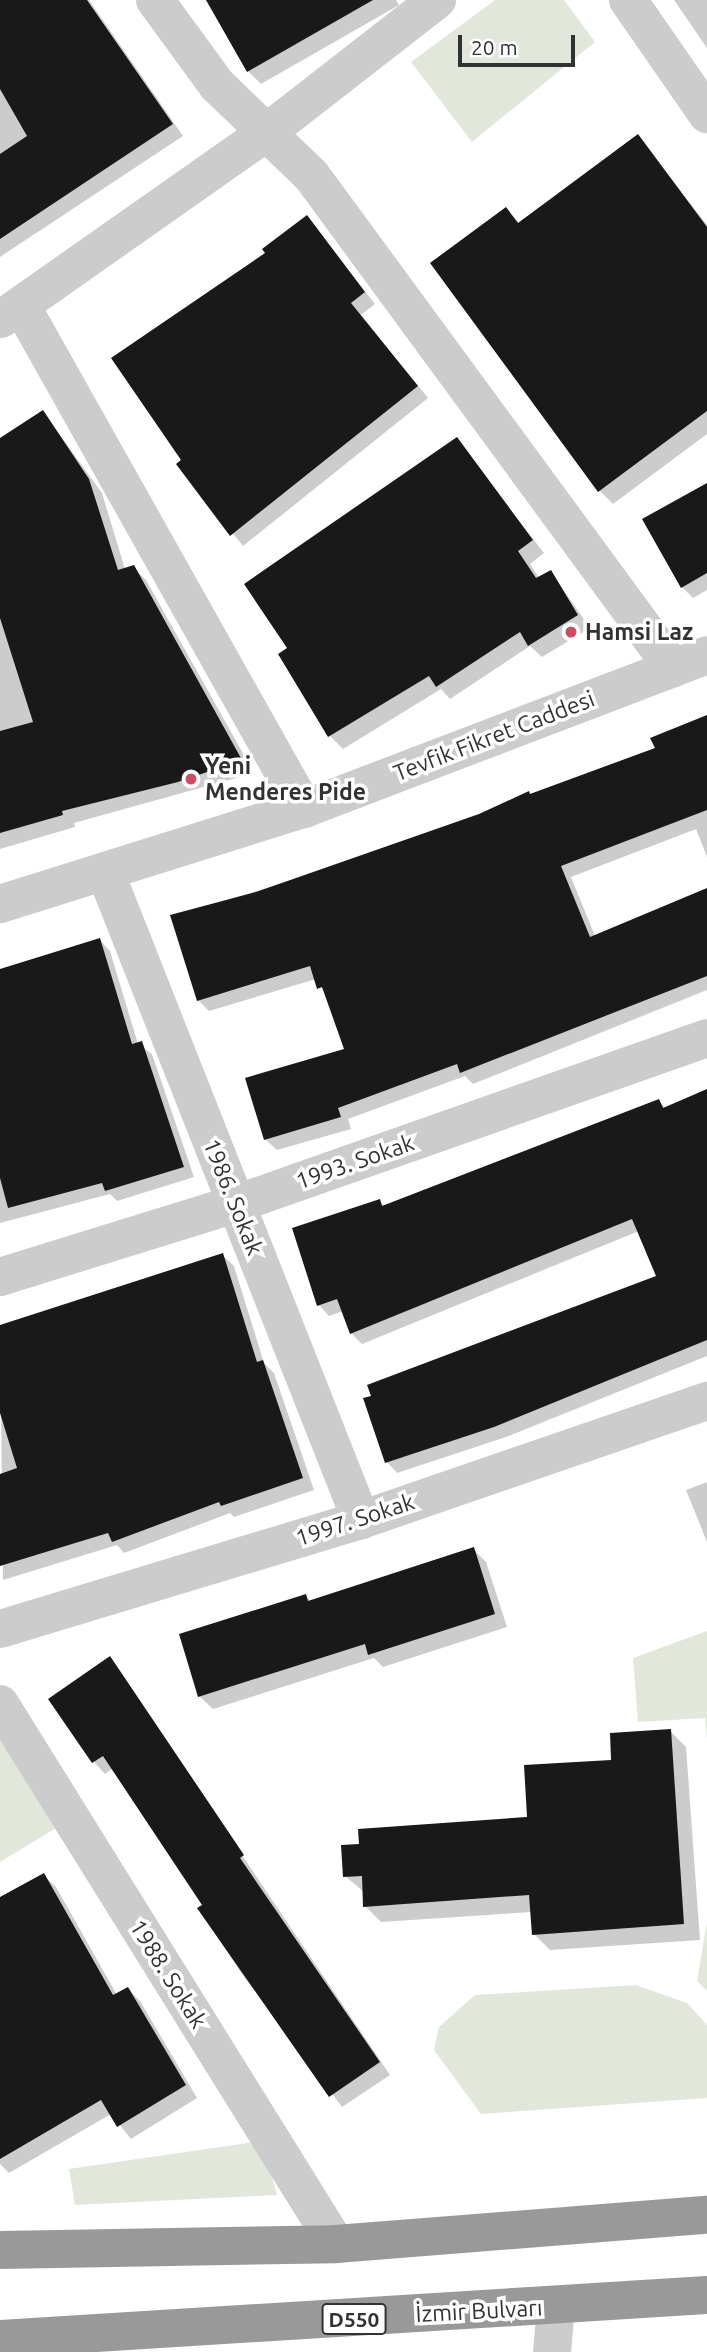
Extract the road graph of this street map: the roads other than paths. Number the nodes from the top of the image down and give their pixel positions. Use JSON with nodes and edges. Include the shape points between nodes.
{"nodes":[{"id":1,"x":155,"y":0,"type":"edge"},
{"id":2,"x":437,"y":0,"type":"edge"},
{"id":3,"x":628,"y":0,"type":"edge"},
{"id":4,"x":703,"y":101,"type":"edge"},
{"id":5,"x":266,"y":133,"type":"junction"},
{"id":6,"x":11,"y":313,"type":"edge"},
{"id":7,"x":690,"y":662,"type":"edge"},
{"id":8,"x":304,"y":809,"type":"junction"},
{"id":9,"x":106,"y":874,"type":"junction"},
{"id":10,"x":0,"y":904,"type":"edge"},
{"id":11,"x":707,"y":1038,"type":"edge"},
{"id":12,"x":236,"y":1204,"type":"junction"},
{"id":13,"x":0,"y":1277,"type":"edge"},
{"id":14,"x":707,"y":1401,"type":"edge"},
{"id":15,"x":361,"y":1520,"type":"junction"},
{"id":16,"x":0,"y":1629,"type":"edge"},
{"id":17,"x":0,"y":1704,"type":"edge"},
{"id":18,"x":707,"y":2215,"type":"edge"},
{"id":19,"x":336,"y":2244,"type":"junction"},
{"id":20,"x":0,"y":2250,"type":"edge"},
{"id":21,"x":707,"y":2295,"type":"edge"},
{"id":22,"x":555,"y":2307,"type":"junction"},
{"id":23,"x":0,"y":2339,"type":"edge"},
{"id":24,"x":552,"y":2352,"type":"edge"}],
"edges":[{"from":1,"to":5,"type":"street","via":[[217,85]]},
{"from":2,"to":5,"type":"street"},
{"from":3,"to":4,"type":"street"},
{"from":5,"to":6,"type":"street"},
{"from":5,"to":7,"type":"street","via":[[311,175]]},
{"from":6,"to":8,"type":"street"},
{"from":7,"to":8,"type":"street","name":"Tevfik Fikret Caddesi"},
{"from":8,"to":9,"type":"street","name":"Tevfik Fikret Caddesi"},
{"from":9,"to":10,"type":"street","name":"Tevfik Fikret Caddesi"},
{"from":9,"to":12,"type":"street","name":"1986. Sokak"},
{"from":11,"to":12,"type":"street","name":"1993. Sokak"},
{"from":12,"to":13,"type":"street","name":"1993. Sokak"},
{"from":12,"to":15,"type":"street","name":"1986. Sokak"},
{"from":14,"to":15,"type":"street","name":"1997. Sokak"},
{"from":15,"to":16,"type":"street","name":"1997. Sokak"},
{"from":17,"to":19,"type":"street","name":"1988. Sokak"},
{"from":18,"to":19,"type":"highway"},
{"from":19,"to":20,"type":"highway"},
{"from":21,"to":22,"type":"highway","name":"İzmir Bulvarı","number":"D550"},
{"from":22,"to":23,"type":"highway","name":"İzmir Bulvarı","number":"D550"},
{"from":22,"to":24,"type":"street"}]}
